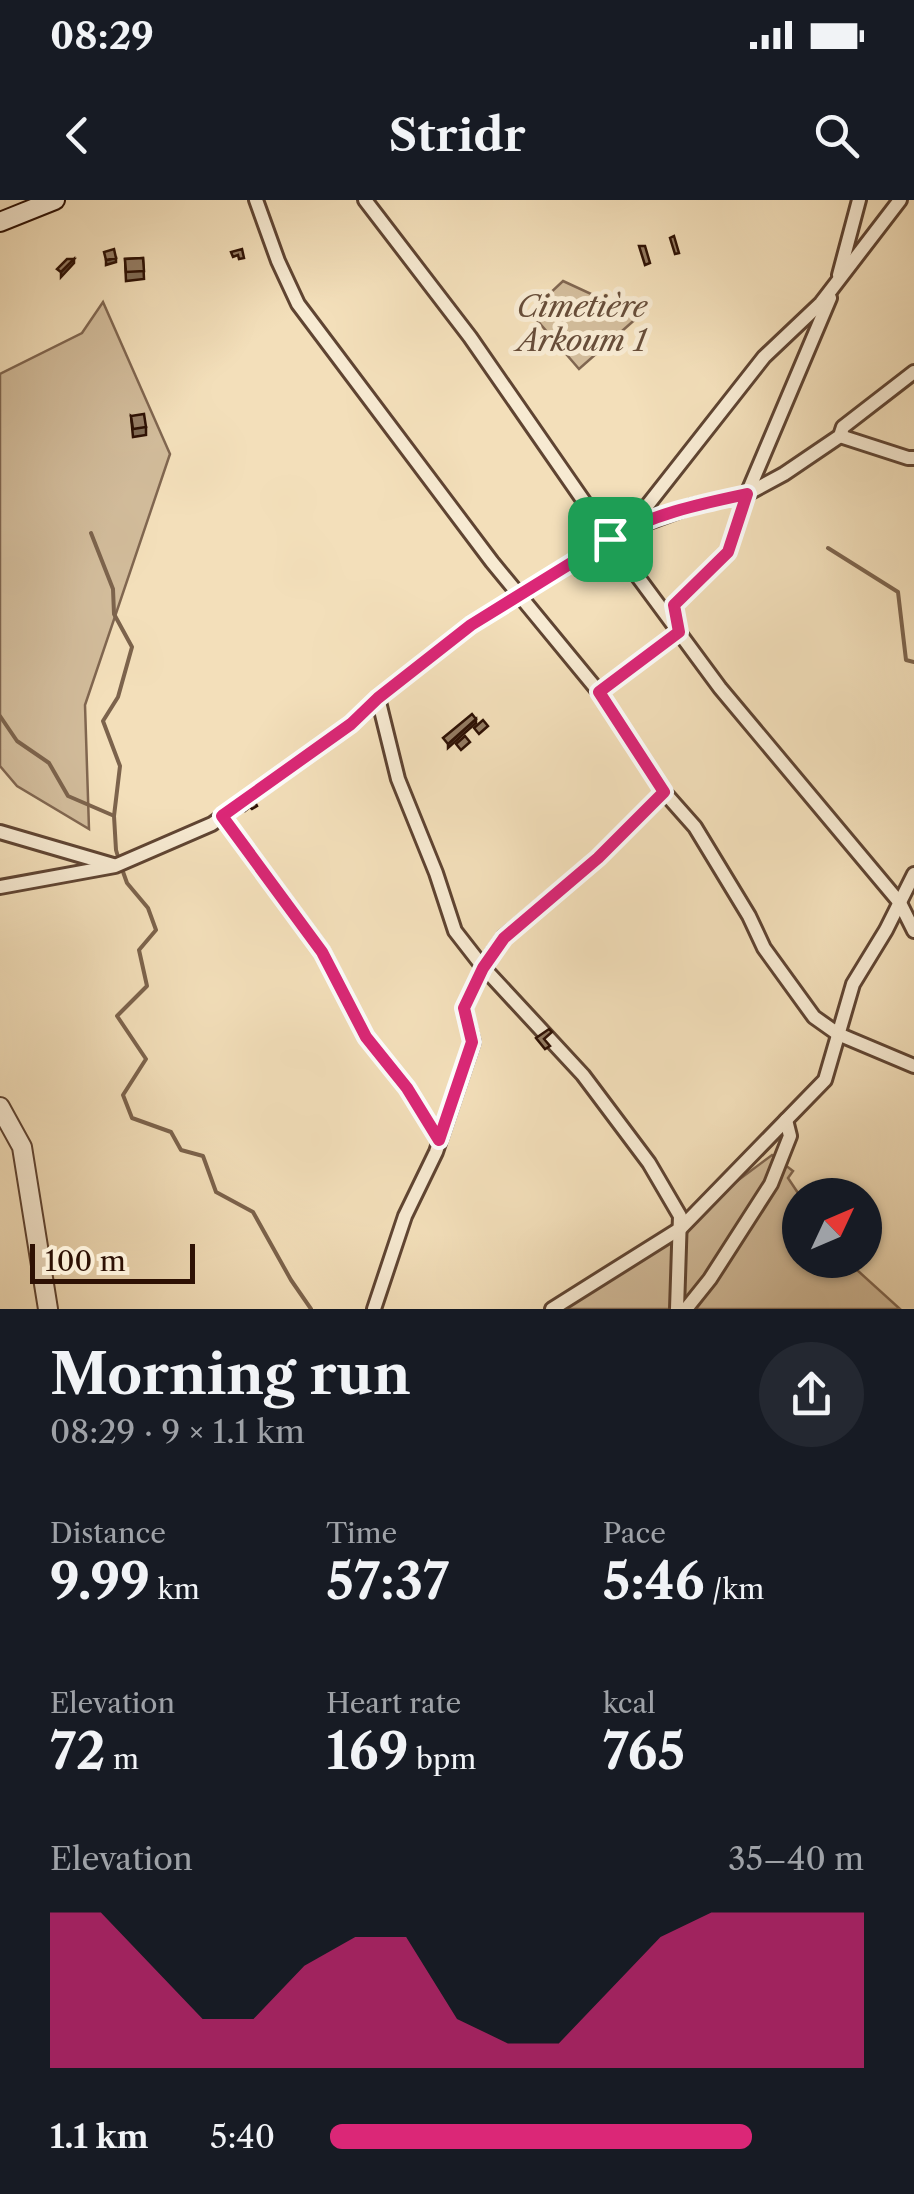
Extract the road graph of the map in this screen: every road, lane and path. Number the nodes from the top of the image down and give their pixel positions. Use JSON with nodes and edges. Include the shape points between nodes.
{"nodes":[{"id":1,"x":56,"y":200,"type":"edge"},
{"id":2,"x":256,"y":200,"type":"edge"},
{"id":3,"x":365,"y":200,"type":"edge"},
{"id":4,"x":859,"y":200,"type":"edge"},
{"id":5,"x":900,"y":200,"type":"edge"},
{"id":6,"x":0,"y":222,"type":"edge"},
{"id":7,"x":838,"y":282,"type":"junction"},
{"id":8,"x":914,"y":372,"type":"edge"},
{"id":9,"x":840,"y":436,"type":"junction"},
{"id":10,"x":914,"y":458,"type":"edge"},
{"id":11,"x":747,"y":494,"type":"junction"},
{"id":12,"x":632,"y":526,"type":"junction"},
{"id":13,"x":610,"y":539,"type":"junction"},
{"id":14,"x":520,"y":595,"type":"junction"},
{"id":15,"x":679,"y":632,"type":"junction"},
{"id":16,"x":599,"y":692,"type":"junction"},
{"id":17,"x":378,"y":698,"type":"junction"},
{"id":18,"x":664,"y":792,"type":"junction"},
{"id":19,"x":222,"y":816,"type":"junction"},
{"id":20,"x":0,"y":832,"type":"edge"},
{"id":21,"x":115,"y":866,"type":"junction"},
{"id":22,"x":914,"y":874,"type":"edge"},
{"id":23,"x":0,"y":887,"type":"edge"},
{"id":24,"x":900,"y":902,"type":"junction"},
{"id":25,"x":914,"y":931,"type":"edge"},
{"id":26,"x":483,"y":968,"type":"junction"},
{"id":27,"x":838,"y":1034,"type":"junction"},
{"id":28,"x":914,"y":1066,"type":"edge"},
{"id":29,"x":0,"y":1107,"type":"edge"},
{"id":30,"x":786,"y":1120,"type":"junction"},
{"id":31,"x":439,"y":1140,"type":"junction"},
{"id":32,"x":681,"y":1228,"type":"junction"},
{"id":33,"x":48,"y":1309,"type":"edge"},
{"id":34,"x":374,"y":1309,"type":"edge"},
{"id":35,"x":552,"y":1309,"type":"edge"},
{"id":36,"x":677,"y":1309,"type":"edge"},
{"id":37,"x":686,"y":1309,"type":"edge"}],
"edges":[{"from":1,"to":6,"type":"street"},
{"from":2,"to":14,"type":"street","via":[[298,304]]},
{"from":3,"to":13,"type":"street"},
{"from":4,"to":7,"type":"street"},
{"from":5,"to":7,"type":"street"},
{"from":7,"to":11,"type":"street"},
{"from":7,"to":12,"type":"street","via":[[764,356]]},
{"from":8,"to":9,"type":"street"},
{"from":9,"to":10,"type":"street"},
{"from":9,"to":11,"type":"street"},
{"from":11,"to":12,"type":"street"},
{"from":11,"to":15,"type":"street","via":[[728,552],[674,605]]},
{"from":12,"to":13,"type":"street"},
{"from":13,"to":14,"type":"street"},
{"from":13,"to":15,"type":"street"},
{"from":14,"to":16,"type":"street"},
{"from":14,"to":17,"type":"street"},
{"from":15,"to":16,"type":"street"},
{"from":15,"to":24,"type":"street"},
{"from":16,"to":18,"type":"street"},
{"from":17,"to":19,"type":"street"},
{"from":17,"to":26,"type":"street","via":[[398,779],[455,932]]},
{"from":18,"to":26,"type":"street","via":[[504,938]]},
{"from":18,"to":27,"type":"street","via":[[694,827],[794,990]]},
{"from":19,"to":21,"type":"street"},
{"from":19,"to":31,"type":"street","via":[[322,952],[366,1037]]},
{"from":20,"to":21,"type":"street"},
{"from":21,"to":23,"type":"street"},
{"from":22,"to":24,"type":"street"},
{"from":24,"to":25,"type":"street"},
{"from":24,"to":27,"type":"street","via":[[853,984]]},
{"from":26,"to":31,"type":"street","via":[[464,1008],[472,1042]]},
{"from":26,"to":32,"type":"street","via":[[638,1148]]},
{"from":27,"to":28,"type":"street"},
{"from":27,"to":30,"type":"street","via":[[824,1080]]},
{"from":29,"to":33,"type":"street","via":[[22,1147]]},
{"from":30,"to":32,"type":"street"},
{"from":30,"to":37,"type":"street","via":[[790,1136],[771,1184]]},
{"from":31,"to":34,"type":"street"},
{"from":32,"to":35,"type":"street"},
{"from":32,"to":36,"type":"street"}]}
